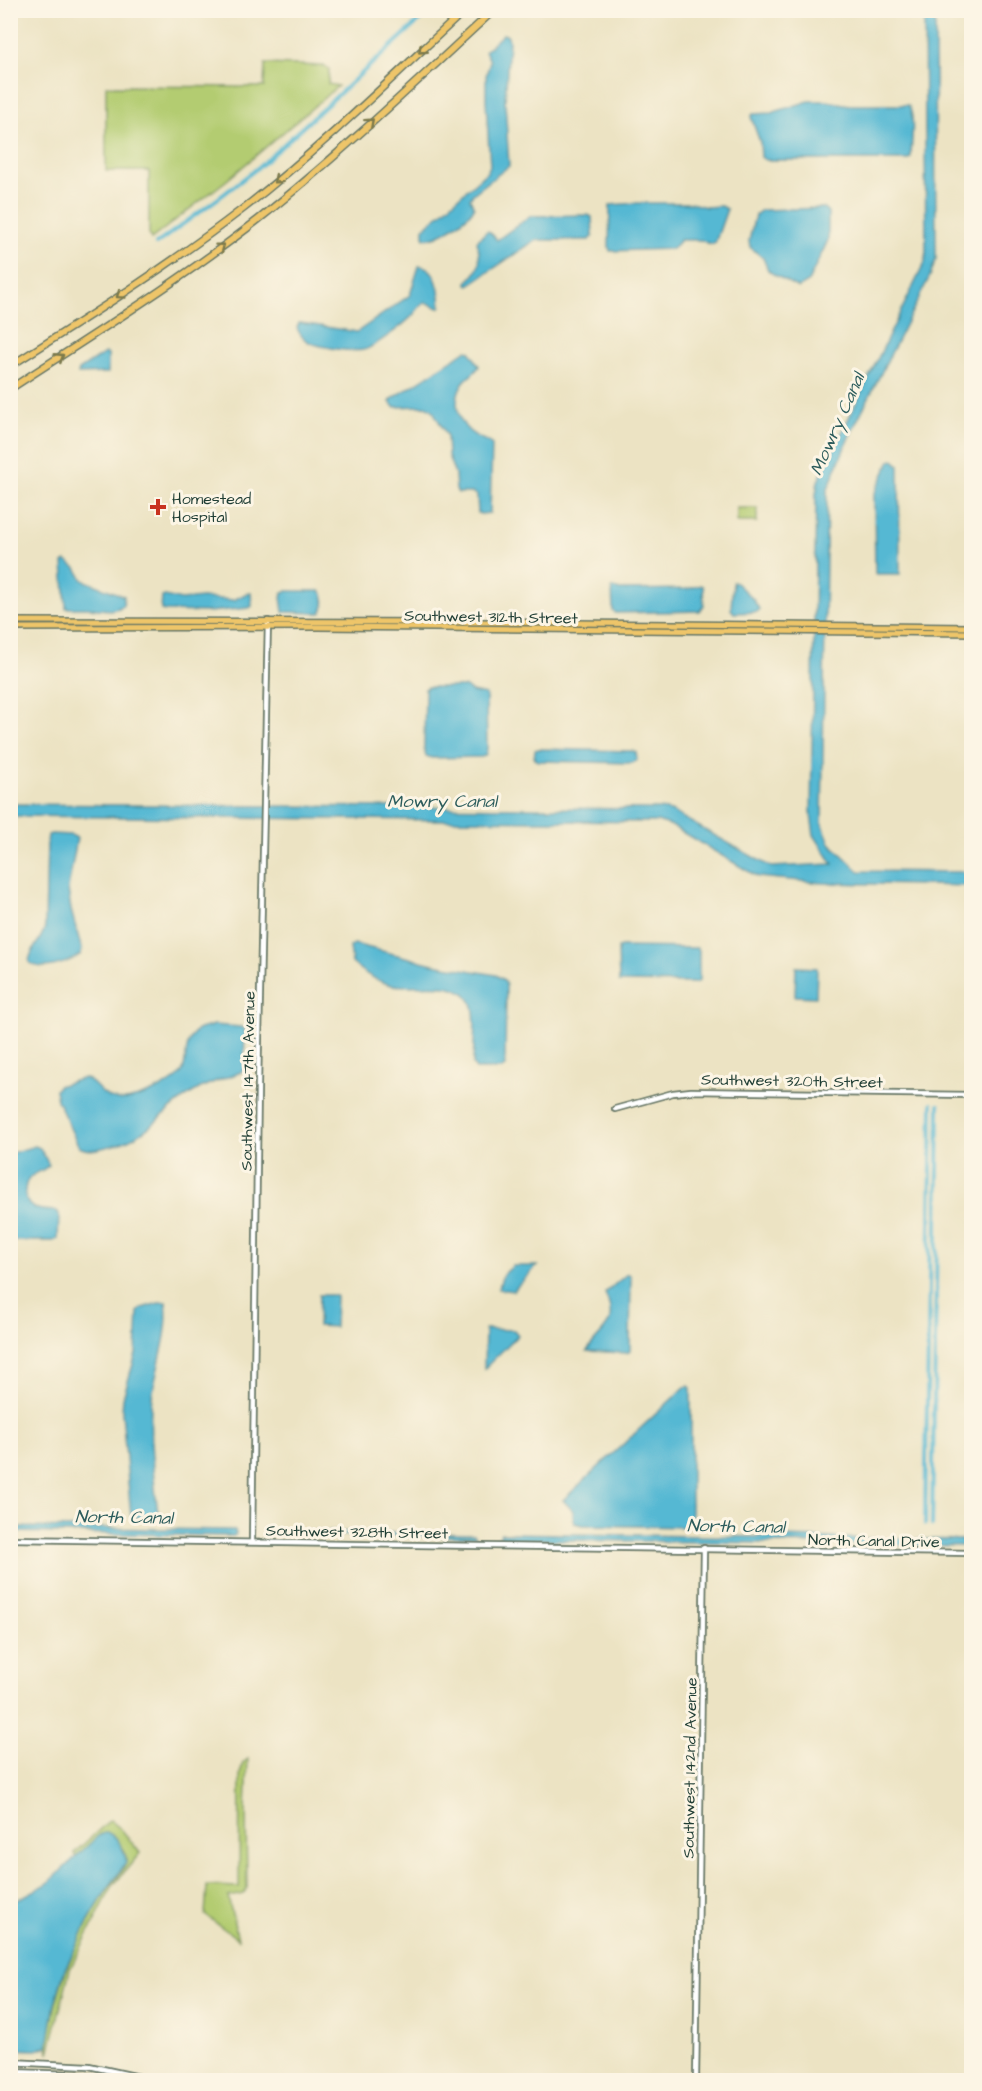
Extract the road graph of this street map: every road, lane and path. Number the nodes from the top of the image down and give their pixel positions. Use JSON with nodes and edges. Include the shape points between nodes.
{"nodes":[{"id":1,"x":465,"y":10,"type":"edge"},
{"id":2,"x":494,"y":10,"type":"edge"},
{"id":3,"x":10,"y":366,"type":"edge"},
{"id":4,"x":10,"y":389,"type":"edge"},
{"id":5,"x":10,"y":621,"type":"edge"},
{"id":6,"x":399,"y":622,"type":"junction"},
{"id":7,"x":268,"y":624,"type":"junction"},
{"id":8,"x":972,"y":627,"type":"edge"},
{"id":9,"x":10,"y":628,"type":"edge"},
{"id":10,"x":352,"y":628,"type":"junction"},
{"id":11,"x":810,"y":628,"type":"junction"},
{"id":12,"x":827,"y":629,"type":"junction"},
{"id":13,"x":972,"y":633,"type":"edge"},
{"id":14,"x":972,"y":1095,"type":"edge"},
{"id":15,"x":615,"y":1109,"type":"dead end"},
{"id":16,"x":10,"y":1539,"type":"edge"},
{"id":17,"x":252,"y":1542,"type":"junction"},
{"id":18,"x":704,"y":1548,"type":"junction"},
{"id":19,"x":972,"y":1553,"type":"edge"},
{"id":20,"x":10,"y":2062,"type":"edge"},
{"id":21,"x":10,"y":2072,"type":"edge"},
{"id":22,"x":116,"y":2080,"type":"edge"},
{"id":23,"x":153,"y":2080,"type":"edge"},
{"id":24,"x":696,"y":2080,"type":"edge"}],
"edges":[{"from":1,"to":3,"type":"highway","one_way":true,"via":[[244,208],[182,254]]},
{"from":4,"to":2,"type":"highway","one_way":true,"via":[[196,266],[258,219]]},
{"from":5,"to":7,"type":"main road","name":"Southwest 312th Street"},
{"from":6,"to":7,"type":"main road","name":"Southwest 312th Street"},
{"from":6,"to":10,"type":"main road","via":[[357,624]]},
{"from":6,"to":11,"type":"main road","name":"Southwest 312th Street"},
{"from":7,"to":9,"type":"main road","name":"Southwest 312th Street"},
{"from":7,"to":10,"type":"main road","name":"Southwest 312th Street"},
{"from":7,"to":17,"type":"street","name":"Southwest 147th Avenue"},
{"from":8,"to":12,"type":"main road","name":"Southwest 312th Street"},
{"from":10,"to":11,"type":"main road","name":"Southwest 312th Street"},
{"from":11,"to":12,"type":"main road","name":"Southwest 312th Street"},
{"from":12,"to":13,"type":"main road","name":"Southwest 312th Street"},
{"from":14,"to":15,"type":"street","name":"Southwest 320th Street","via":[[691,1091]]},
{"from":16,"to":17,"type":"street","name":"Southwest 328th Street"},
{"from":17,"to":18,"type":"street","name":"Southwest 328th Street"},
{"from":18,"to":19,"type":"street","name":"North Canal Drive"},
{"from":18,"to":24,"type":"street","name":"Southwest 142nd Avenue"},
{"from":20,"to":23,"type":"street","via":[[82,2065]]},
{"from":21,"to":22,"type":"street"}]}
